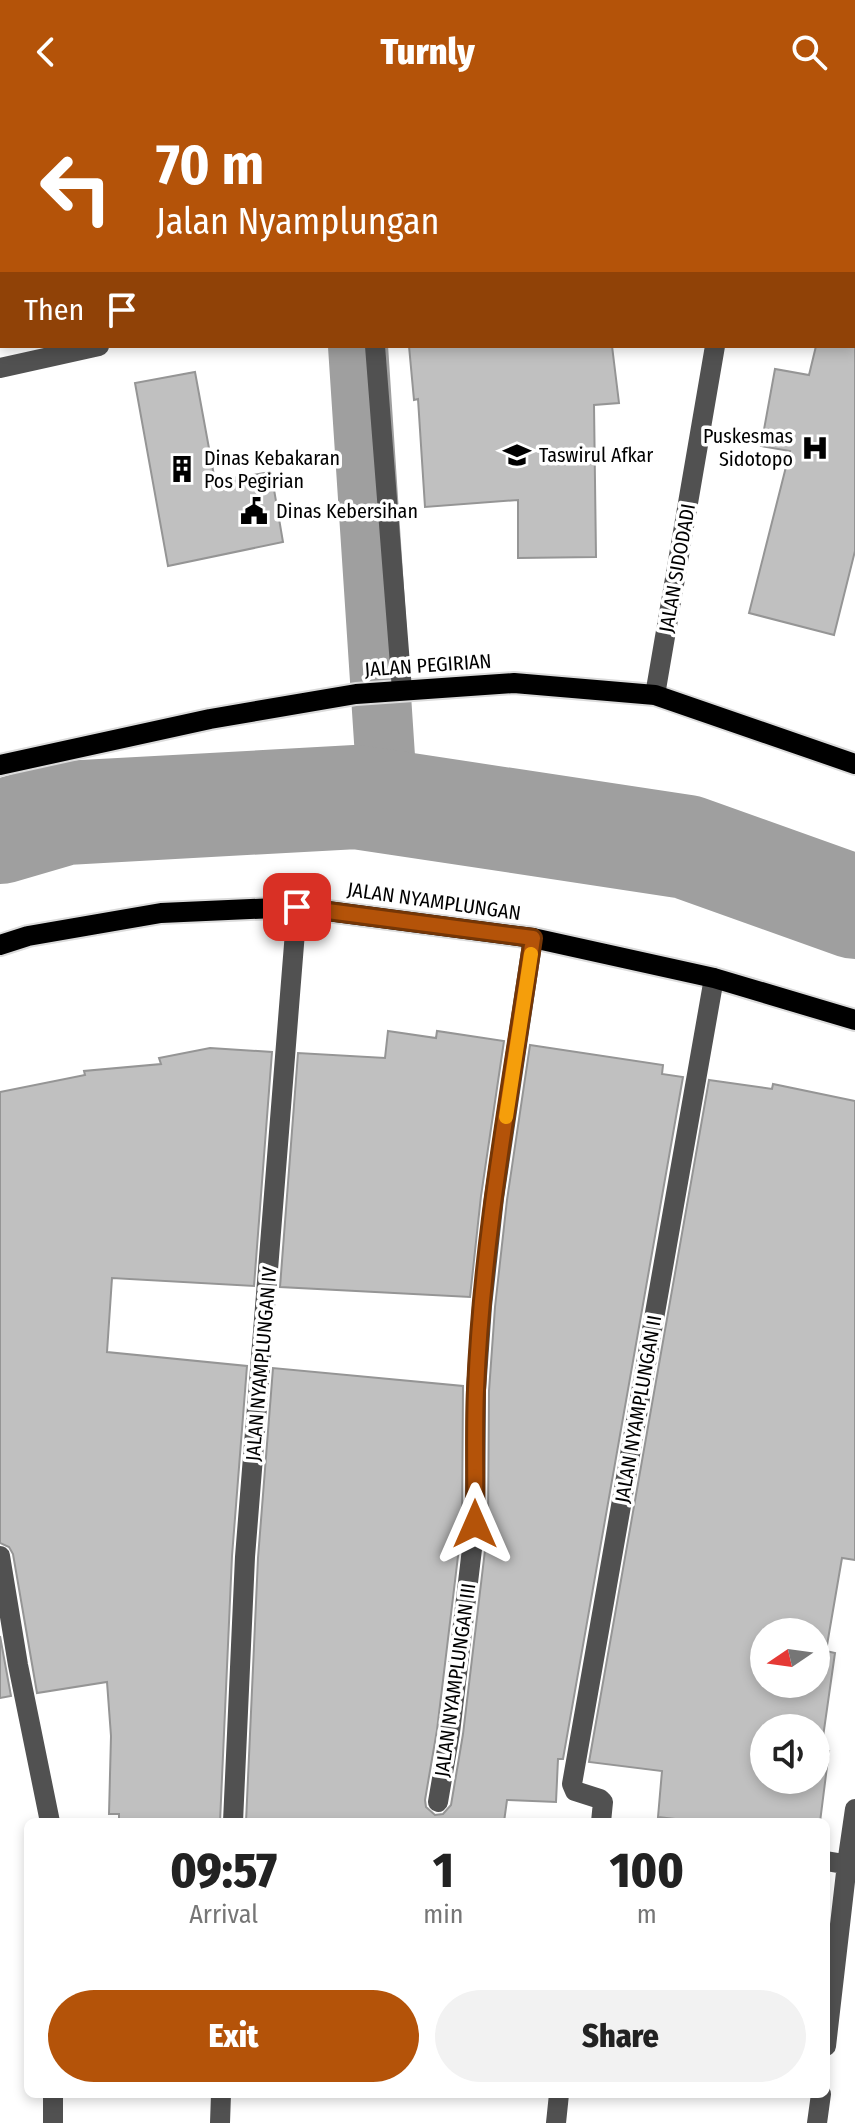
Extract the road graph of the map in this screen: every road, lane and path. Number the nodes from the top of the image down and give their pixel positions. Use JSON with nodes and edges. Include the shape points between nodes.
{"nodes":[{"id":1,"x":90,"y":348,"type":"edge"},
{"id":2,"x":375,"y":348,"type":"edge"},
{"id":3,"x":715,"y":348,"type":"edge"},
{"id":4,"x":0,"y":368,"type":"edge"},
{"id":5,"x":399,"y":690,"type":"junction"},
{"id":6,"x":655,"y":695,"type":"junction"},
{"id":7,"x":855,"y":764,"type":"edge"},
{"id":8,"x":0,"y":765,"type":"edge"},
{"id":9,"x":297,"y":907,"type":"junction"},
{"id":10,"x":533,"y":938,"type":"junction"},
{"id":11,"x":0,"y":945,"type":"edge"},
{"id":12,"x":714,"y":978,"type":"junction"},
{"id":13,"x":855,"y":1020,"type":"edge"},
{"id":14,"x":0,"y":1556,"type":"edge"},
{"id":15,"x":438,"y":1802,"type":"dead end"},
{"id":16,"x":855,"y":1809,"type":"edge"},
{"id":17,"x":49,"y":1818,"type":"edge"},
{"id":18,"x":233,"y":1818,"type":"edge"},
{"id":19,"x":601,"y":1818,"type":"edge"},
{"id":20,"x":843,"y":1864,"type":"edge"},
{"id":21,"x":830,"y":2003,"type":"edge"},
{"id":22,"x":53,"y":2098,"type":"edge"},
{"id":23,"x":221,"y":2098,"type":"edge"},
{"id":24,"x":559,"y":2098,"type":"edge"},
{"id":25,"x":820,"y":2098,"type":"edge"},
{"id":26,"x":53,"y":2123,"type":"edge"},
{"id":27,"x":220,"y":2123,"type":"edge"},
{"id":28,"x":556,"y":2123,"type":"edge"},
{"id":29,"x":817,"y":2123,"type":"edge"}],
"edges":[{"from":1,"to":4,"type":"street"},
{"from":2,"to":5,"type":"street"},
{"from":3,"to":6,"type":"street","name":"JALAN SIDODADI"},
{"from":5,"to":6,"type":"main road","name":"JALAN PEGIRIAN","via":[[514,683]]},
{"from":5,"to":8,"type":"main road","name":"JALAN PEGIRIAN","via":[[210,719]]},
{"from":6,"to":7,"type":"main road","name":"JALAN PEGIRIAN"},
{"from":9,"to":10,"type":"main road","name":"JALAN NYAMPLUNGAN"},
{"from":9,"to":11,"type":"main road","name":"JALAN NYAMPLUNGAN","via":[[161,913]]},
{"from":9,"to":18,"type":"street","name":"JALAN NYAMPLUNGAN IV","via":[[245,1557]]},
{"from":10,"to":12,"type":"main road","name":"JALAN NYAMPLUNGAN"},
{"from":10,"to":15,"type":"street","name":"JALAN NYAMPLUNGAN III","via":[[482,1306],[475,1524]]},
{"from":12,"to":13,"type":"main road","name":"JALAN NYAMPLUNGAN"},
{"from":12,"to":19,"type":"street","name":"JALAN NYAMPLUNGAN II","via":[[572,1784],[575,1791],[603,1802]]},
{"from":14,"to":17,"type":"street"},
{"from":16,"to":20,"type":"street"},
{"from":20,"to":21,"type":"street"},
{"from":22,"to":26,"type":"street"},
{"from":23,"to":27,"type":"street"},
{"from":24,"to":28,"type":"street"},
{"from":25,"to":29,"type":"street"}]}
